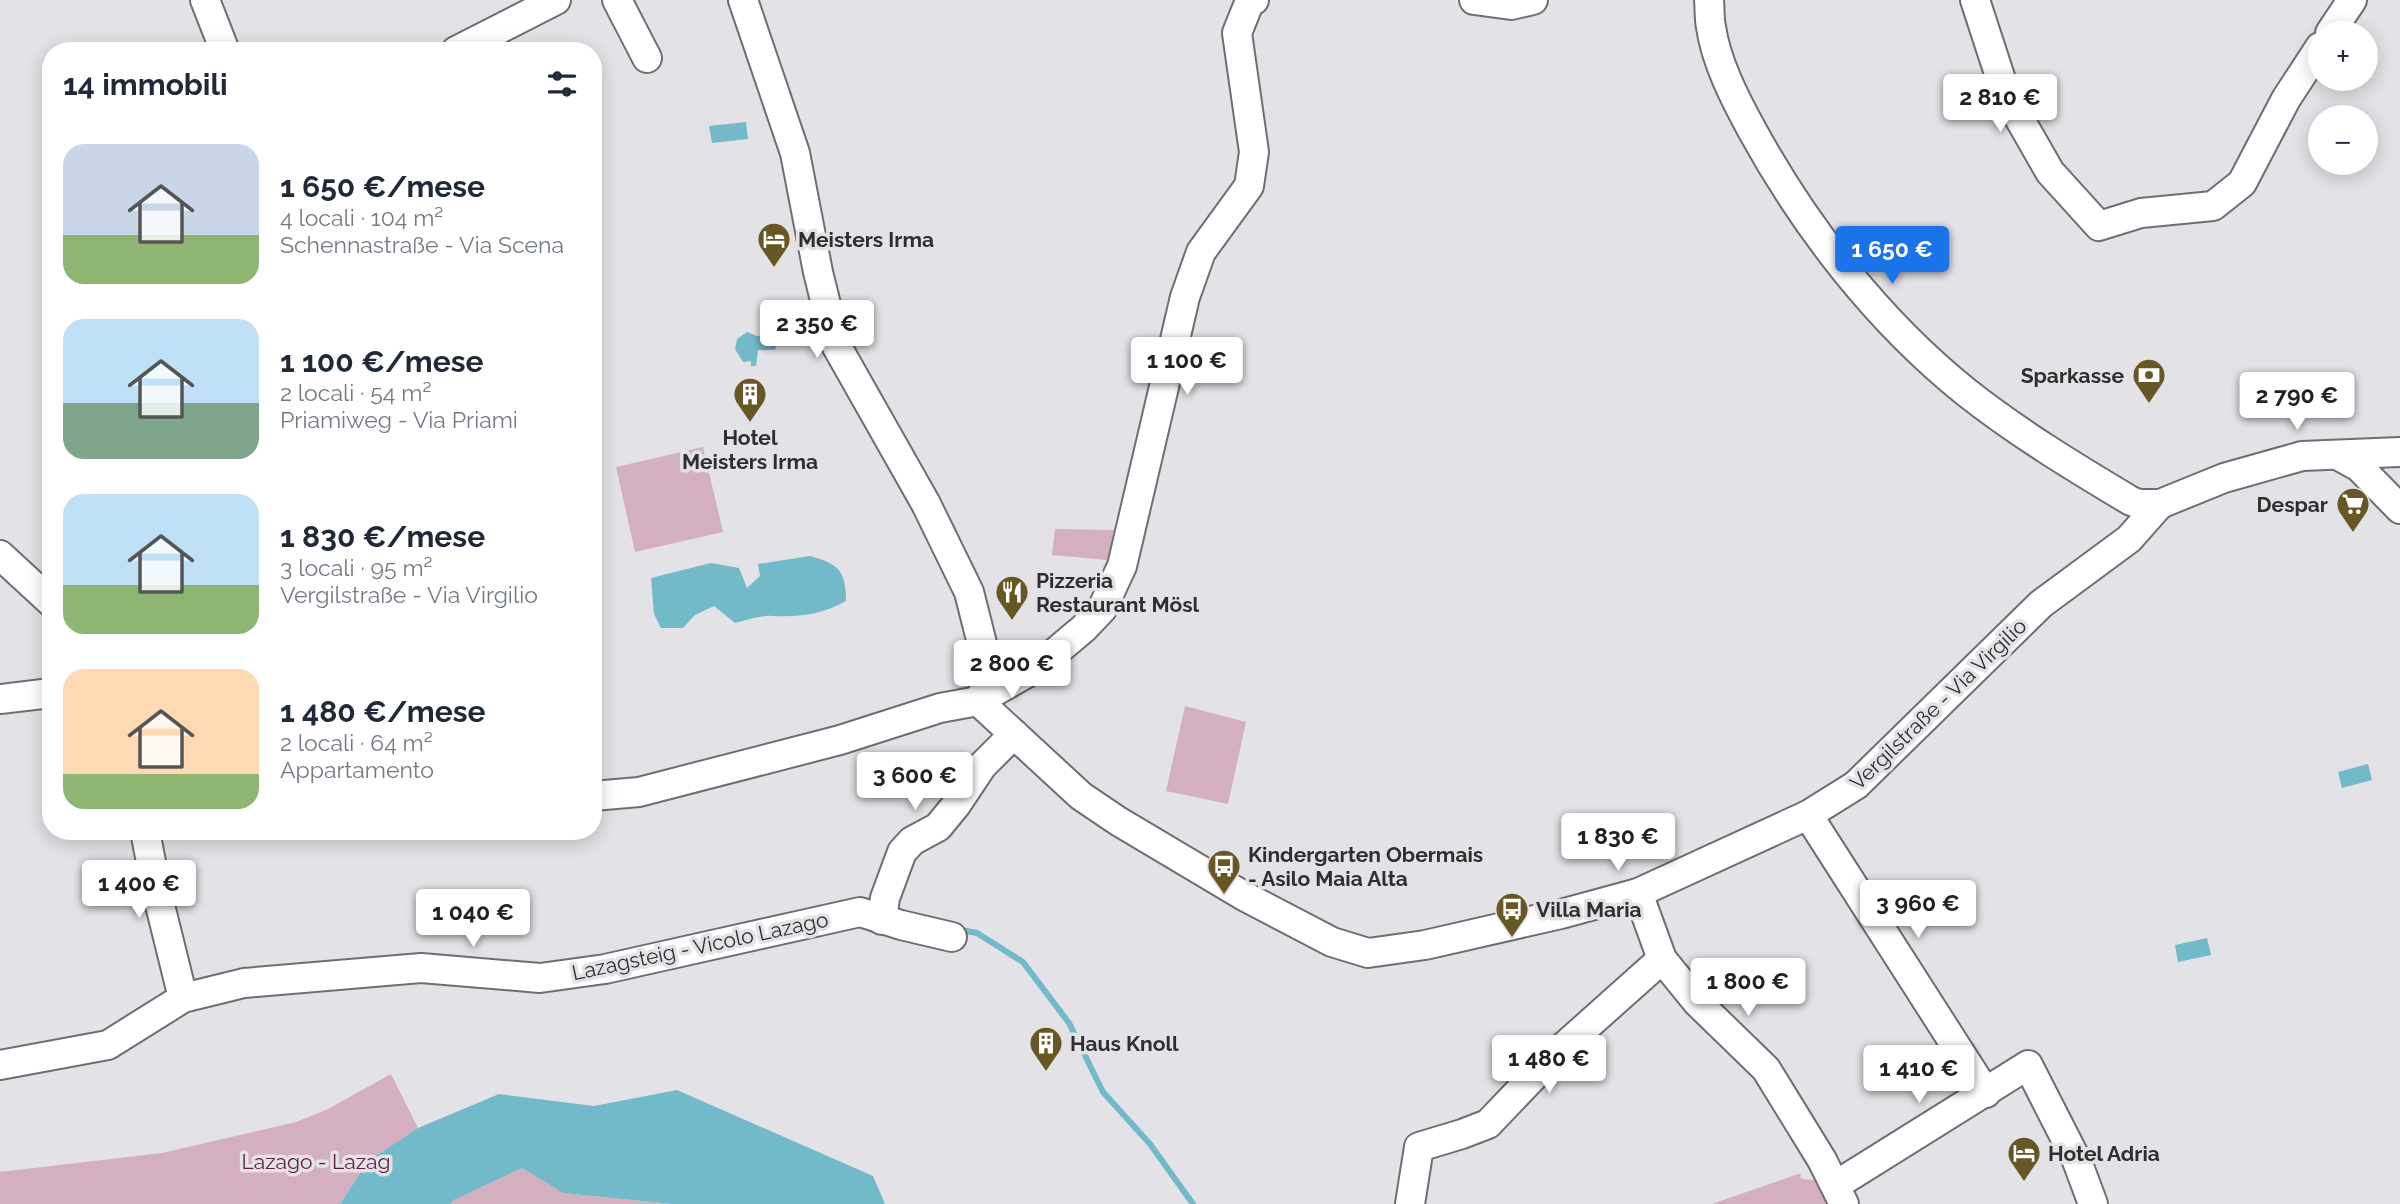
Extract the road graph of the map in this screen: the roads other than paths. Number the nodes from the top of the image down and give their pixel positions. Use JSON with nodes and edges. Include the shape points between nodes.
{"nodes":[{"id":1,"x":205,"y":0,"type":"edge"},
{"id":2,"x":556,"y":0,"type":"edge"},
{"id":3,"x":617,"y":0,"type":"edge"},
{"id":4,"x":743,"y":0,"type":"edge"},
{"id":5,"x":1254,"y":0,"type":"edge"},
{"id":6,"x":1474,"y":0,"type":"edge"},
{"id":7,"x":1533,"y":0,"type":"edge"},
{"id":8,"x":1709,"y":0,"type":"edge"},
{"id":9,"x":1975,"y":0,"type":"edge"},
{"id":10,"x":2352,"y":0,"type":"edge"},
{"id":11,"x":2338,"y":21,"type":"edge"},
{"id":12,"x":221,"y":42,"type":"edge"},
{"id":13,"x":474,"y":42,"type":"edge"},
{"id":14,"x":647,"y":58,"type":"dead end"},
{"id":15,"x":2308,"y":65,"type":"edge"},
{"id":16,"x":2400,"y":452,"type":"edge"},
{"id":17,"x":2339,"y":456,"type":"junction"},
{"id":18,"x":2160,"y":504,"type":"junction"},
{"id":19,"x":2400,"y":509,"type":"edge"},
{"id":20,"x":0,"y":555,"type":"edge"},
{"id":21,"x":42,"y":595,"type":"edge"},
{"id":22,"x":42,"y":694,"type":"edge"},
{"id":23,"x":0,"y":699,"type":"edge"},
{"id":24,"x":978,"y":701,"type":"junction"},
{"id":25,"x":1013,"y":734,"type":"junction"},
{"id":26,"x":602,"y":795,"type":"edge"},
{"id":27,"x":1808,"y":814,"type":"junction"},
{"id":28,"x":147,"y":840,"type":"edge"},
{"id":29,"x":1638,"y":893,"type":"junction"},
{"id":30,"x":882,"y":920,"type":"junction"},
{"id":31,"x":952,"y":937,"type":"dead end"},
{"id":32,"x":1662,"y":958,"type":"junction"},
{"id":33,"x":183,"y":998,"type":"junction"},
{"id":34,"x":0,"y":1065,"type":"edge"},
{"id":35,"x":1986,"y":1093,"type":"junction"},
{"id":36,"x":1840,"y":1195,"type":"edge"},
{"id":37,"x":1410,"y":1204,"type":"edge"},
{"id":38,"x":2093,"y":1204,"type":"edge"}],
"edges":[{"from":1,"to":12,"type":"street"},
{"from":2,"to":13,"type":"street"},
{"from":3,"to":14,"type":"street"},
{"from":4,"to":24,"type":"street","via":[[795,153],[836,345],[970,592],[991,679]]},
{"from":5,"to":24,"type":"street","via":[[1237,33],[1254,152],[1249,186],[1201,251],[1185,298],[1122,566],[1102,608],[1084,628],[1039,666]]},
{"from":6,"to":7,"type":"street","via":[[1511,5]]},
{"from":8,"to":18,"type":"street","via":[[1711,27],[1728,82],[1762,150],[1853,279],[1907,340],[2016,430],[2131,501]]},
{"from":9,"to":15,"type":"street","via":[[2007,95],[2050,172],[2099,226],[2141,213],[2213,206],[2242,183]]},
{"from":10,"to":11,"type":"street"},
{"from":16,"to":17,"type":"street"},
{"from":17,"to":18,"type":"street","via":[[2302,456],[2224,478]]},
{"from":17,"to":19,"type":"street","via":[[2359,467]]},
{"from":18,"to":27,"type":"street","name":"Vergilstraße - Via Virgilio","via":[[2129,539],[2041,604],[1856,785]]},
{"from":20,"to":21,"type":"street"},
{"from":22,"to":23,"type":"street"},
{"from":24,"to":25,"type":"street","name":"Vergilstraße - Via Virgilio"},
{"from":24,"to":26,"type":"street","via":[[639,792]]},
{"from":25,"to":29,"type":"street","name":"Vergilstraße - Via Virgilio","via":[[1081,796],[1118,821],[1306,930],[1367,953],[1426,945]]},
{"from":25,"to":30,"type":"street","via":[[982,766],[938,827],[902,852]]},
{"from":27,"to":29,"type":"street","name":"Vergilstraße - Via Virgilio"},
{"from":27,"to":35,"type":"street"},
{"from":28,"to":33,"type":"street"},
{"from":29,"to":32,"type":"street"},
{"from":30,"to":31,"type":"street","name":"Lazagsteig - Vicolo Lazago"},
{"from":30,"to":33,"type":"street","name":"Lazagsteig - Vicolo Lazago","via":[[860,912],[605,969],[540,978],[421,968],[244,983]]},
{"from":32,"to":36,"type":"street","via":[[1697,1002],[1766,1069]]},
{"from":32,"to":37,"type":"street","via":[[1550,1059],[1488,1124],[1419,1147]]},
{"from":33,"to":34,"type":"street","name":"Lazagsteig - Vicolo Lazago","via":[[108,1045]]},
{"from":35,"to":36,"type":"street"},
{"from":35,"to":38,"type":"street","via":[[2028,1065],[2077,1161]]}]}
